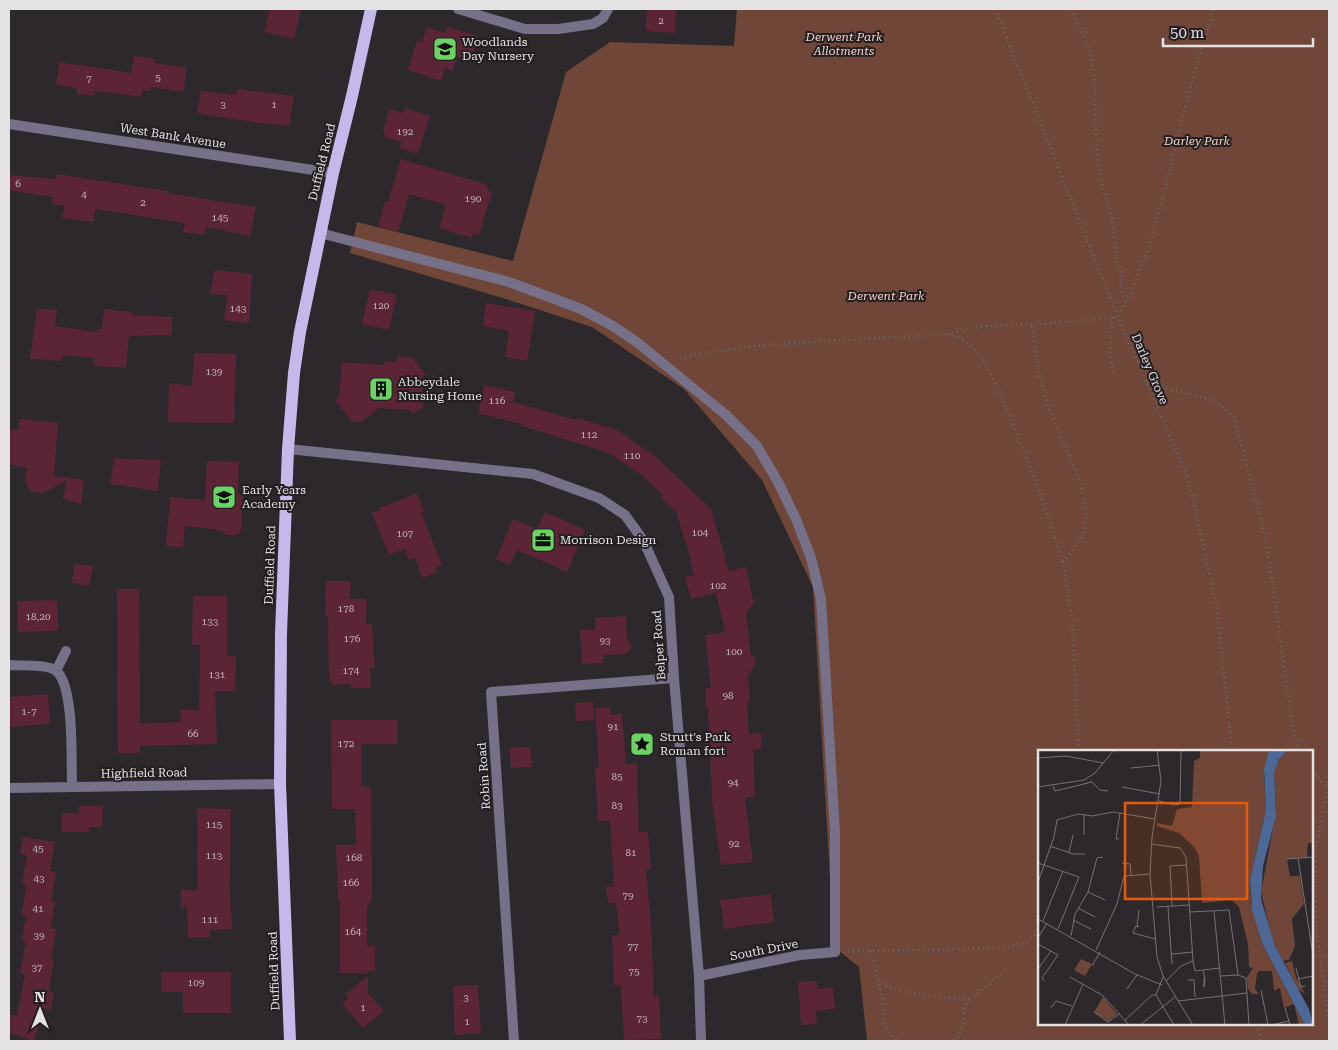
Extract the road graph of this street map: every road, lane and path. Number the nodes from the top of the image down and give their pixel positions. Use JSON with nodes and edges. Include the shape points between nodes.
{"nodes":[{"id":1,"x":371,"y":9,"type":"edge"},
{"id":2,"x":458,"y":9,"type":"edge"},
{"id":3,"x":608,"y":9,"type":"edge"},
{"id":4,"x":995,"y":9,"type":"edge"},
{"id":5,"x":1071,"y":9,"type":"edge"},
{"id":6,"x":1214,"y":9,"type":"edge"},
{"id":7,"x":9,"y":124,"type":"edge"},
{"id":8,"x":332,"y":173,"type":"junction"},
{"id":9,"x":320,"y":233,"type":"junction"},
{"id":10,"x":1126,"y":304,"type":"junction"},
{"id":11,"x":1118,"y":317,"type":"junction"},
{"id":12,"x":1113,"y":318,"type":"junction"},
{"id":13,"x":1032,"y":324,"type":"junction"},
{"id":14,"x":946,"y":334,"type":"junction"},
{"id":15,"x":666,"y":366,"type":"junction"},
{"id":16,"x":1113,"y":374,"type":"dead end"},
{"id":17,"x":1147,"y":383,"type":"junction"},
{"id":18,"x":288,"y":449,"type":"junction"},
{"id":19,"x":1062,"y":562,"type":"junction"},
{"id":20,"x":66,"y":651,"type":"dead end"},
{"id":21,"x":9,"y":665,"type":"edge"},
{"id":22,"x":56,"y":671,"type":"junction"},
{"id":23,"x":674,"y":678,"type":"junction"},
{"id":24,"x":1079,"y":750,"type":"edge"},
{"id":25,"x":1232,"y":750,"type":"edge"},
{"id":26,"x":1300,"y":750,"type":"edge"},
{"id":27,"x":1313,"y":771,"type":"edge"},
{"id":28,"x":1329,"y":777,"type":"edge"},
{"id":29,"x":280,"y":784,"type":"junction"},
{"id":30,"x":72,"y":787,"type":"junction"},
{"id":31,"x":9,"y":788,"type":"edge"},
{"id":32,"x":1327,"y":789,"type":"junction"},
{"id":33,"x":1038,"y":933,"type":"edge"},
{"id":34,"x":870,"y":951,"type":"junction"},
{"id":35,"x":835,"y":952,"type":"junction"},
{"id":36,"x":1001,"y":974,"type":"dead end"},
{"id":37,"x":699,"y":976,"type":"junction"},
{"id":38,"x":879,"y":983,"type":"junction"},
{"id":39,"x":970,"y":998,"type":"junction"},
{"id":40,"x":1329,"y":1023,"type":"edge"},
{"id":41,"x":1258,"y":1025,"type":"edge"},
{"id":42,"x":290,"y":1041,"type":"edge"},
{"id":43,"x":514,"y":1041,"type":"edge"},
{"id":44,"x":701,"y":1041,"type":"edge"},
{"id":45,"x":901,"y":1041,"type":"edge"},
{"id":46,"x":949,"y":1041,"type":"edge"},
{"id":47,"x":1260,"y":1041,"type":"edge"}],
"edges":[{"from":1,"to":8,"type":"main road","name":"Duffield Road"},
{"from":2,"to":3,"type":"street","via":[[525,29],[593,24],[604,18]]},
{"from":4,"to":11,"type":"path","name":"Darley Grove"},
{"from":5,"to":10,"type":"path","via":[[1090,49],[1095,82],[1098,163],[1112,218]]},
{"from":6,"to":10,"type":"path","via":[[1188,93],[1160,211]]},
{"from":7,"to":8,"type":"street","name":"West Bank Avenue"},
{"from":8,"to":9,"type":"main road","name":"Duffield Road"},
{"from":9,"to":15,"type":"street","via":[[499,279],[581,309],[613,326]]},
{"from":9,"to":18,"type":"main road","name":"Duffield Road","via":[[300,332]]},
{"from":10,"to":11,"type":"path"},
{"from":11,"to":12,"type":"path"},
{"from":11,"to":17,"type":"path","name":"Darley Grove"},
{"from":12,"to":13,"type":"path"},
{"from":12,"to":16,"type":"path","via":[[1110,354]]},
{"from":13,"to":14,"type":"path","via":[[995,324]]},
{"from":13,"to":19,"type":"path","via":[[1035,355],[1050,411],[1075,468],[1086,519],[1082,535]]},
{"from":14,"to":15,"type":"path","via":[[706,353],[676,359]]},
{"from":14,"to":19,"type":"path","via":[[972,346],[985,363],[1039,490]]},
{"from":15,"to":35,"type":"street","via":[[726,415],[757,446],[796,519],[811,558],[821,599],[829,722],[835,833]]},
{"from":17,"to":25,"type":"path","name":"Darley Grove","via":[[1188,478],[1218,608]]},
{"from":17,"to":26,"type":"path","via":[[1216,401],[1234,416],[1266,540],[1294,735]]},
{"from":18,"to":23,"type":"street","name":"Belper Road","via":[[533,474],[599,498],[625,514],[643,540],[669,597]]},
{"from":18,"to":29,"type":"main road","name":"Duffield Road","via":[[281,634]]},
{"from":19,"to":24,"type":"path","via":[[1072,620]]},
{"from":20,"to":22,"type":"street"},
{"from":21,"to":22,"type":"street"},
{"from":22,"to":30,"type":"street","via":[[69,700]]},
{"from":23,"to":37,"type":"street","name":"Belper Road"},
{"from":23,"to":43,"type":"street","name":"Robin Road","via":[[491,692]]},
{"from":27,"to":32,"type":"path"},
{"from":28,"to":32,"type":"path"},
{"from":29,"to":30,"type":"street","name":"Highfield Road"},
{"from":29,"to":42,"type":"main road","name":"Duffield Road"},
{"from":30,"to":31,"type":"street","name":"Highfield Road"},
{"from":32,"to":40,"type":"path","via":[[1316,851],[1315,881],[1317,934]]},
{"from":33,"to":34,"type":"path","via":[[1024,943],[1006,948]]},
{"from":34,"to":35,"type":"path"},
{"from":34,"to":38,"type":"path"},
{"from":35,"to":37,"type":"street","name":"South Drive","via":[[800,955]]},
{"from":36,"to":39,"type":"path"},
{"from":37,"to":44,"type":"street","name":"Belper Road"},
{"from":38,"to":39,"type":"path","via":[[900,992],[924,996]]},
{"from":38,"to":45,"type":"path","via":[[884,1021],[890,1036]]},
{"from":39,"to":46,"type":"path","via":[[964,1008],[957,1040]]},
{"from":41,"to":47,"type":"path"}]}
